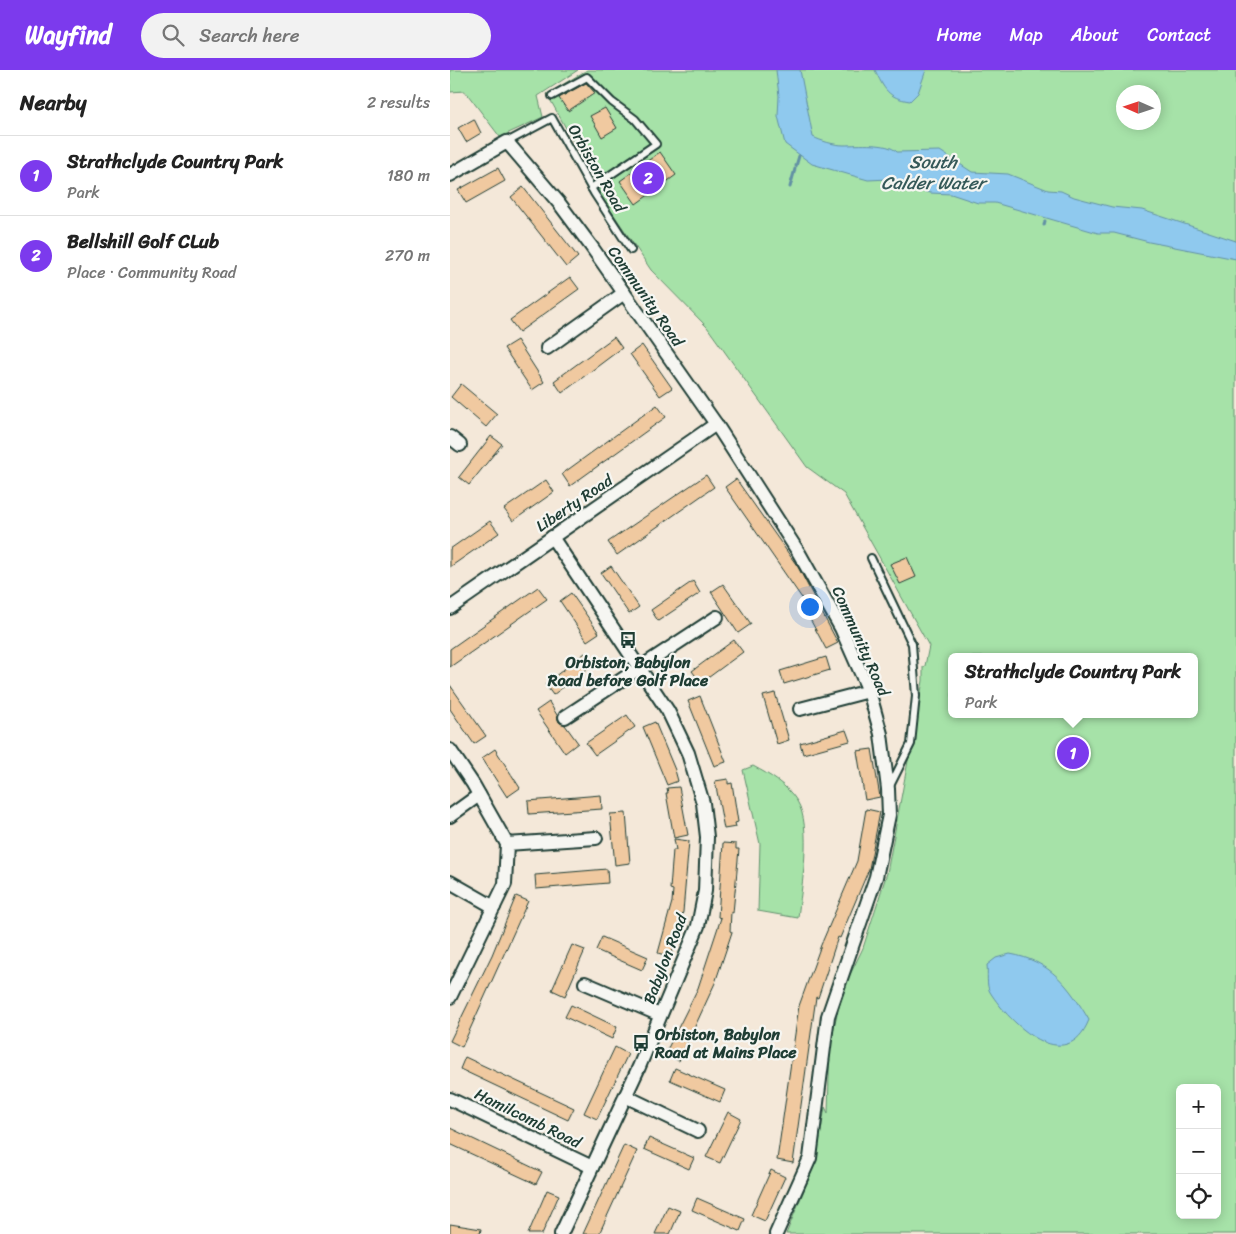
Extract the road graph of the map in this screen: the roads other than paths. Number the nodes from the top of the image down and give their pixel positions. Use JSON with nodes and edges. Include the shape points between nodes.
{"nodes":[{"id":1,"x":552,"y":96,"type":"dead end"},
{"id":2,"x":507,"y":142,"type":"junction"},
{"id":3,"x":450,"y":175,"type":"edge"},
{"id":4,"x":591,"y":188,"type":"junction"},
{"id":5,"x":631,"y":250,"type":"dead end"},
{"id":6,"x":624,"y":293,"type":"junction"},
{"id":7,"x":547,"y":348,"type":"dead end"},
{"id":8,"x":716,"y":424,"type":"junction"},
{"id":9,"x":552,"y":537,"type":"junction"},
{"id":10,"x":871,"y":558,"type":"dead end"},
{"id":11,"x":450,"y":608,"type":"edge"},
{"id":12,"x":717,"y":616,"type":"dead end"},
{"id":13,"x":640,"y":668,"type":"junction"},
{"id":14,"x":869,"y":692,"type":"junction"},
{"id":15,"x":800,"y":710,"type":"dead end"},
{"id":16,"x":565,"y":717,"type":"dead end"},
{"id":17,"x":450,"y":750,"type":"edge"},
{"id":18,"x":888,"y":789,"type":"junction"},
{"id":19,"x":479,"y":795,"type":"junction"},
{"id":20,"x":450,"y":816,"type":"edge"},
{"id":21,"x":596,"y":838,"type":"dead end"},
{"id":22,"x":507,"y":844,"type":"junction"},
{"id":23,"x":450,"y":882,"type":"edge"},
{"id":24,"x":494,"y":907,"type":"junction"},
{"id":25,"x":585,"y":983,"type":"dead end"},
{"id":26,"x":450,"y":998,"type":"edge"},
{"id":27,"x":660,"y":1016,"type":"junction"},
{"id":28,"x":625,"y":1096,"type":"junction"},
{"id":29,"x":450,"y":1099,"type":"edge"},
{"id":30,"x":698,"y":1131,"type":"dead end"},
{"id":31,"x":592,"y":1167,"type":"junction"},
{"id":32,"x":561,"y":1234,"type":"edge"},
{"id":33,"x":776,"y":1234,"type":"edge"}],
"edges":[{"from":1,"to":4,"type":"lane","via":[[587,77],[635,119],[656,144]]},
{"from":2,"to":3,"type":"street"},
{"from":2,"to":4,"type":"lane","name":"Orbiston Road","via":[[552,118]]},
{"from":2,"to":6,"type":"street","name":"Community Road","via":[[559,203]]},
{"from":4,"to":5,"type":"lane","name":"Orbiston Road"},
{"from":6,"to":7,"type":"street"},
{"from":6,"to":8,"type":"street","name":"Community Road"},
{"from":8,"to":9,"type":"street","name":"Liberty Road"},
{"from":8,"to":14,"type":"street","name":"Community Road","via":[[830,604]]},
{"from":9,"to":11,"type":"street","name":"Liberty Road"},
{"from":9,"to":13,"type":"street","name":"Babylon Road"},
{"from":10,"to":18,"type":"lane","via":[[912,644],[916,696],[911,744]]},
{"from":12,"to":13,"type":"street"},
{"from":13,"to":16,"type":"street"},
{"from":13,"to":27,"type":"street","name":"Babylon Road","via":[[668,711],[688,753],[703,803],[707,837],[705,891],[698,926]]},
{"from":14,"to":15,"type":"street"},
{"from":14,"to":18,"type":"street","name":"Community Road","via":[[881,734]]},
{"from":17,"to":19,"type":"street"},
{"from":18,"to":33,"type":"street","name":"Community Road","via":[[889,815],[876,877],[828,1016],[810,1158]]},
{"from":19,"to":20,"type":"street"},
{"from":19,"to":22,"type":"street"},
{"from":21,"to":22,"type":"street"},
{"from":22,"to":24,"type":"street","via":[[505,884]]},
{"from":23,"to":24,"type":"street"},
{"from":24,"to":26,"type":"street"},
{"from":25,"to":27,"type":"street"},
{"from":27,"to":28,"type":"street","name":"Babylon Road"},
{"from":28,"to":30,"type":"street"},
{"from":28,"to":31,"type":"street","name":"Babylon Road"},
{"from":29,"to":31,"type":"street","name":"Hamilcomb Road"},
{"from":31,"to":32,"type":"street","name":"Babylon Road"}]}
